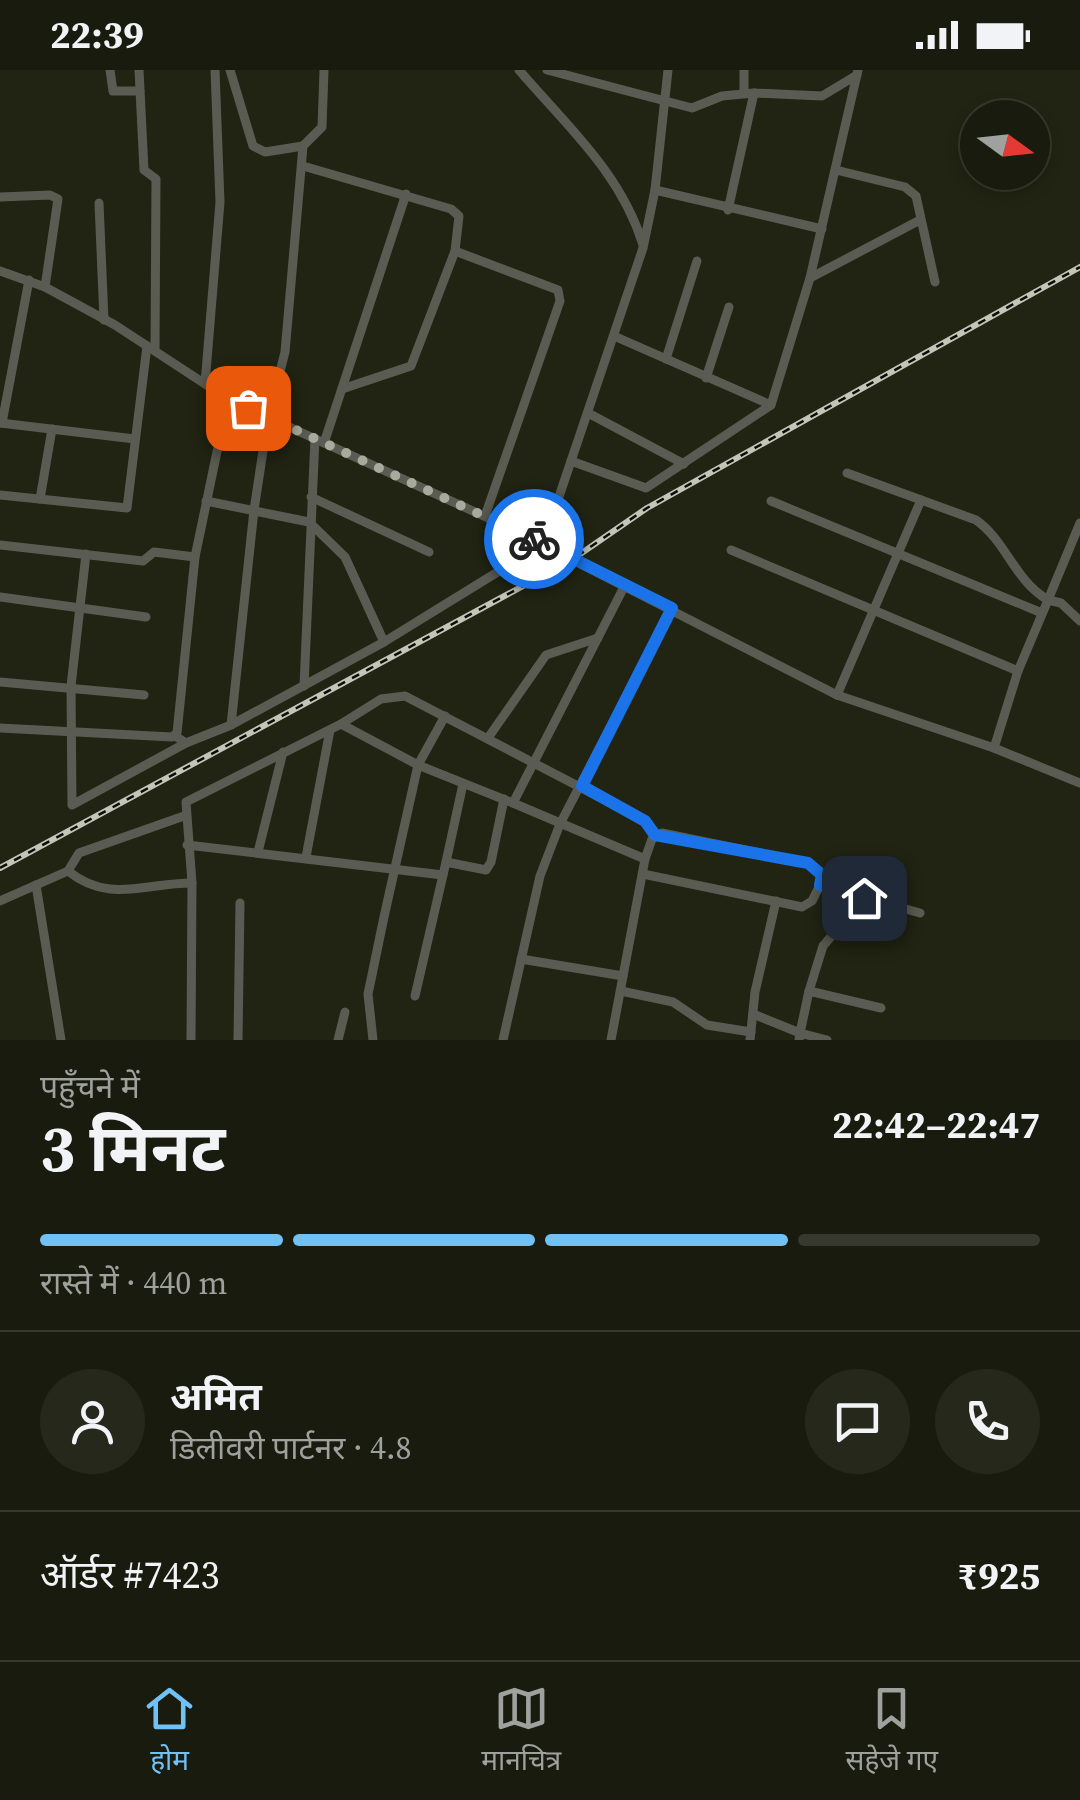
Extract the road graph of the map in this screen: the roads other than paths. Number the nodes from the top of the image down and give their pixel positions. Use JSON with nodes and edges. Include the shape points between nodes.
{"nodes":[{"id":1,"x":110,"y":70,"type":"edge"},
{"id":2,"x":139,"y":70,"type":"edge"},
{"id":3,"x":215,"y":70,"type":"edge"},
{"id":4,"x":230,"y":70,"type":"edge"},
{"id":5,"x":324,"y":70,"type":"edge"},
{"id":6,"x":519,"y":70,"type":"edge"},
{"id":7,"x":547,"y":70,"type":"edge"},
{"id":8,"x":668,"y":70,"type":"edge"},
{"id":9,"x":744,"y":70,"type":"edge"},
{"id":10,"x":858,"y":72,"type":"edge"},
{"id":11,"x":140,"y":91,"type":"junction"},
{"id":12,"x":749,"y":93,"type":"junction"},
{"id":13,"x":662,"y":102,"type":"junction"},
{"id":14,"x":303,"y":146,"type":"junction"},
{"id":15,"x":303,"y":166,"type":"junction"},
{"id":16,"x":836,"y":170,"type":"junction"},
{"id":17,"x":656,"y":190,"type":"junction"},
{"id":18,"x":406,"y":194,"type":"junction"},
{"id":19,"x":0,"y":197,"type":"edge"},
{"id":20,"x":99,"y":203,"type":"dead end"},
{"id":21,"x":728,"y":210,"type":"junction"},
{"id":22,"x":920,"y":220,"type":"junction"},
{"id":23,"x":822,"y":229,"type":"junction"},
{"id":24,"x":644,"y":248,"type":"junction"},
{"id":25,"x":454,"y":251,"type":"junction"},
{"id":26,"x":697,"y":260,"type":"dead end"},
{"id":27,"x":0,"y":270,"type":"edge"},
{"id":28,"x":810,"y":278,"type":"junction"},
{"id":29,"x":29,"y":280,"type":"junction"},
{"id":30,"x":935,"y":282,"type":"dead end"},
{"id":31,"x":45,"y":288,"type":"junction"},
{"id":32,"x":729,"y":306,"type":"dead end"},
{"id":33,"x":104,"y":320,"type":"junction"},
{"id":34,"x":614,"y":336,"type":"junction"},
{"id":35,"x":151,"y":348,"type":"junction"},
{"id":36,"x":666,"y":359,"type":"junction"},
{"id":37,"x":706,"y":378,"type":"junction"},
{"id":38,"x":205,"y":384,"type":"junction"},
{"id":39,"x":342,"y":388,"type":"junction"},
{"id":40,"x":228,"y":399,"type":"junction"},
{"id":41,"x":770,"y":405,"type":"junction"},
{"id":42,"x":588,"y":414,"type":"junction"},
{"id":43,"x":268,"y":418,"type":"junction"},
{"id":44,"x":1,"y":423,"type":"edge"},
{"id":45,"x":52,"y":429,"type":"junction"},
{"id":46,"x":135,"y":439,"type":"junction"},
{"id":47,"x":319,"y":441,"type":"junction"},
{"id":48,"x":571,"y":461,"type":"junction"},
{"id":49,"x":684,"y":464,"type":"junction"},
{"id":50,"x":847,"y":472,"type":"dead end"},
{"id":51,"x":0,"y":495,"type":"edge"},
{"id":52,"x":311,"y":497,"type":"junction"},
{"id":53,"x":40,"y":499,"type":"junction"},
{"id":54,"x":921,"y":500,"type":"junction"},
{"id":55,"x":206,"y":501,"type":"junction"},
{"id":56,"x":770,"y":502,"type":"dead end"},
{"id":57,"x":254,"y":510,"type":"junction"},
{"id":58,"x":485,"y":516,"type":"junction"},
{"id":59,"x":309,"y":522,"type":"junction"},
{"id":60,"x":1080,"y":523,"type":"edge"},
{"id":61,"x":543,"y":544,"type":"junction"},
{"id":62,"x":0,"y":545,"type":"edge"},
{"id":63,"x":731,"y":550,"type":"dead end"},
{"id":64,"x":429,"y":552,"type":"dead end"},
{"id":65,"x":86,"y":554,"type":"junction"},
{"id":66,"x":900,"y":555,"type":"junction"},
{"id":67,"x":194,"y":557,"type":"junction"},
{"id":68,"x":625,"y":586,"type":"junction"},
{"id":69,"x":0,"y":597,"type":"edge"},
{"id":70,"x":1048,"y":600,"type":"junction"},
{"id":71,"x":78,"y":606,"type":"junction"},
{"id":72,"x":672,"y":608,"type":"junction"},
{"id":73,"x":876,"y":609,"type":"junction"},
{"id":74,"x":1042,"y":613,"type":"junction"},
{"id":75,"x":146,"y":617,"type":"dead end"},
{"id":76,"x":1080,"y":620,"type":"edge"},
{"id":77,"x":598,"y":638,"type":"junction"},
{"id":78,"x":384,"y":642,"type":"junction"},
{"id":79,"x":1018,"y":671,"type":"junction"},
{"id":80,"x":0,"y":682,"type":"edge"},
{"id":81,"x":71,"y":686,"type":"junction"},
{"id":82,"x":304,"y":686,"type":"junction"},
{"id":83,"x":144,"y":695,"type":"dead end"},
{"id":84,"x":837,"y":695,"type":"junction"},
{"id":85,"x":445,"y":716,"type":"junction"},
{"id":86,"x":342,"y":724,"type":"junction"},
{"id":87,"x":231,"y":725,"type":"junction"},
{"id":88,"x":0,"y":728,"type":"edge"},
{"id":89,"x":330,"y":730,"type":"junction"},
{"id":90,"x":70,"y":734,"type":"junction"},
{"id":91,"x":174,"y":736,"type":"junction"},
{"id":92,"x":488,"y":738,"type":"junction"},
{"id":93,"x":186,"y":743,"type":"junction"},
{"id":94,"x":994,"y":748,"type":"junction"},
{"id":95,"x":283,"y":752,"type":"junction"},
{"id":96,"x":533,"y":762,"type":"junction"},
{"id":97,"x":418,"y":766,"type":"junction"},
{"id":98,"x":1080,"y":783,"type":"edge"},
{"id":99,"x":463,"y":784,"type":"junction"},
{"id":100,"x":582,"y":786,"type":"junction"},
{"id":101,"x":509,"y":801,"type":"junction"},
{"id":102,"x":184,"y":816,"type":"junction"},
{"id":103,"x":560,"y":824,"type":"junction"},
{"id":104,"x":655,"y":835,"type":"junction"},
{"id":105,"x":187,"y":845,"type":"junction"},
{"id":106,"x":258,"y":852,"type":"junction"},
{"id":107,"x":306,"y":857,"type":"junction"},
{"id":108,"x":645,"y":859,"type":"junction"},
{"id":109,"x":446,"y":862,"type":"junction"},
{"id":110,"x":395,"y":869,"type":"junction"},
{"id":111,"x":68,"y":871,"type":"junction"},
{"id":112,"x":644,"y":874,"type":"junction"},
{"id":113,"x":443,"y":876,"type":"junction"},
{"id":114,"x":192,"y":883,"type":"junction"},
{"id":115,"x":36,"y":884,"type":"junction"},
{"id":116,"x":820,"y":885,"type":"junction"},
{"id":117,"x":864,"y":898,"type":"junction"},
{"id":118,"x":0,"y":901,"type":"edge"},
{"id":119,"x":776,"y":901,"type":"junction"},
{"id":120,"x":240,"y":903,"type":"dead end"},
{"id":121,"x":920,"y":913,"type":"dead end"},
{"id":122,"x":521,"y":958,"type":"junction"},
{"id":123,"x":623,"y":976,"type":"junction"},
{"id":124,"x":620,"y":990,"type":"junction"},
{"id":125,"x":810,"y":991,"type":"junction"},
{"id":126,"x":415,"y":996,"type":"dead end"},
{"id":127,"x":882,"y":1008,"type":"dead end"},
{"id":128,"x":345,"y":1012,"type":"dead end"},
{"id":129,"x":753,"y":1014,"type":"junction"},
{"id":130,"x":751,"y":1036,"type":"edge"},
{"id":131,"x":800,"y":1037,"type":"edge"},
{"id":132,"x":611,"y":1039,"type":"edge"},
{"id":133,"x":61,"y":1040,"type":"edge"},
{"id":134,"x":191,"y":1040,"type":"edge"},
{"id":135,"x":238,"y":1040,"type":"edge"},
{"id":136,"x":338,"y":1040,"type":"edge"},
{"id":137,"x":373,"y":1040,"type":"edge"},
{"id":138,"x":503,"y":1040,"type":"edge"},
{"id":139,"x":623,"y":1040,"type":"edge"},
{"id":140,"x":827,"y":1040,"type":"edge"}],
"edges":[{"from":1,"to":11,"type":"street","via":[[112,91]]},
{"from":2,"to":11,"type":"street"},
{"from":3,"to":38,"type":"street","via":[[220,202]]},
{"from":4,"to":14,"type":"street","via":[[252,146],[265,152]]},
{"from":5,"to":14,"type":"street","via":[[322,126]]},
{"from":6,"to":24,"type":"street","via":[[604,165],[632,211]]},
{"from":7,"to":13,"type":"street"},
{"from":8,"to":13,"type":"street"},
{"from":9,"to":12,"type":"street"},
{"from":10,"to":12,"type":"street","via":[[822,96]]},
{"from":10,"to":16,"type":"street"},
{"from":11,"to":35,"type":"street","via":[[144,170],[156,179]]},
{"from":12,"to":13,"type":"street","via":[[692,108]]},
{"from":12,"to":21,"type":"street"},
{"from":13,"to":17,"type":"street"},
{"from":14,"to":15,"type":"street"},
{"from":15,"to":18,"type":"street"},
{"from":15,"to":43,"type":"street","via":[[285,352]]},
{"from":16,"to":22,"type":"street","via":[[910,190]]},
{"from":16,"to":23,"type":"street"},
{"from":17,"to":21,"type":"street"},
{"from":17,"to":24,"type":"street"},
{"from":18,"to":25,"type":"street","via":[[456,213]]},
{"from":18,"to":39,"type":"street"},
{"from":19,"to":31,"type":"street","via":[[58,199]]},
{"from":20,"to":33,"type":"street"},
{"from":21,"to":23,"type":"street"},
{"from":22,"to":28,"type":"street"},
{"from":22,"to":30,"type":"street"},
{"from":23,"to":28,"type":"street"},
{"from":24,"to":34,"type":"street"},
{"from":25,"to":39,"type":"street","via":[[417,359],[403,372]]},
{"from":25,"to":58,"type":"street","via":[[553,286],[560,301]]},
{"from":26,"to":36,"type":"street"},
{"from":27,"to":29,"type":"street"},
{"from":28,"to":41,"type":"street"},
{"from":29,"to":31,"type":"street"},
{"from":29,"to":44,"type":"street"},
{"from":31,"to":33,"type":"street"},
{"from":32,"to":37,"type":"street"},
{"from":33,"to":35,"type":"street"},
{"from":34,"to":36,"type":"street"},
{"from":34,"to":42,"type":"street"},
{"from":35,"to":38,"type":"street"},
{"from":35,"to":46,"type":"street"},
{"from":36,"to":37,"type":"street"},
{"from":37,"to":41,"type":"street"},
{"from":38,"to":40,"type":"street"},
{"from":39,"to":47,"type":"street"},
{"from":40,"to":43,"type":"street"},
{"from":40,"to":55,"type":"street"},
{"from":41,"to":49,"type":"street"},
{"from":42,"to":48,"type":"street"},
{"from":42,"to":49,"type":"street"},
{"from":43,"to":47,"type":"street"},
{"from":43,"to":57,"type":"street"},
{"from":44,"to":45,"type":"street"},
{"from":45,"to":46,"type":"street"},
{"from":45,"to":53,"type":"street"},
{"from":46,"to":53,"type":"street","via":[[127,508]]},
{"from":47,"to":52,"type":"street"},
{"from":47,"to":58,"type":"street"},
{"from":48,"to":49,"type":"street","via":[[646,488]]},
{"from":48,"to":61,"type":"street"},
{"from":50,"to":54,"type":"street"},
{"from":51,"to":53,"type":"street"},
{"from":52,"to":59,"type":"street"},
{"from":52,"to":64,"type":"street"},
{"from":54,"to":66,"type":"street"},
{"from":54,"to":70,"type":"street","via":[[985,526],[1029,589]]},
{"from":55,"to":57,"type":"street"},
{"from":55,"to":67,"type":"street"},
{"from":56,"to":66,"type":"street"},
{"from":57,"to":59,"type":"street"},
{"from":57,"to":87,"type":"street"},
{"from":58,"to":61,"type":"street"},
{"from":59,"to":78,"type":"street","via":[[345,557]]},
{"from":59,"to":82,"type":"street"},
{"from":60,"to":70,"type":"street"},
{"from":61,"to":68,"type":"street"},
{"from":61,"to":78,"type":"street"},
{"from":62,"to":65,"type":"street"},
{"from":63,"to":73,"type":"street"},
{"from":65,"to":67,"type":"street","via":[[143,561],[154,552]]},
{"from":65,"to":71,"type":"street"},
{"from":66,"to":73,"type":"street"},
{"from":66,"to":74,"type":"street"},
{"from":67,"to":91,"type":"street"},
{"from":68,"to":72,"type":"street"},
{"from":68,"to":77,"type":"street"},
{"from":69,"to":71,"type":"street"},
{"from":70,"to":74,"type":"street"},
{"from":70,"to":76,"type":"street"},
{"from":71,"to":75,"type":"street"},
{"from":71,"to":81,"type":"street"},
{"from":72,"to":84,"type":"street"},
{"from":72,"to":100,"type":"street"},
{"from":73,"to":79,"type":"street"},
{"from":73,"to":84,"type":"street"},
{"from":74,"to":79,"type":"street"},
{"from":77,"to":92,"type":"street","via":[[546,656]]},
{"from":77,"to":96,"type":"street"},
{"from":78,"to":82,"type":"street"},
{"from":79,"to":94,"type":"street"},
{"from":80,"to":81,"type":"street"},
{"from":81,"to":83,"type":"street"},
{"from":81,"to":90,"type":"street"},
{"from":82,"to":87,"type":"street"},
{"from":84,"to":94,"type":"street"},
{"from":85,"to":86,"type":"street","via":[[391,695]]},
{"from":85,"to":92,"type":"street"},
{"from":85,"to":97,"type":"street"},
{"from":86,"to":89,"type":"street"},
{"from":86,"to":97,"type":"street"},
{"from":87,"to":93,"type":"street"},
{"from":88,"to":90,"type":"street"},
{"from":89,"to":95,"type":"street"},
{"from":89,"to":107,"type":"street"},
{"from":90,"to":91,"type":"street"},
{"from":90,"to":93,"type":"street","via":[[72,805]]},
{"from":91,"to":93,"type":"street"},
{"from":92,"to":96,"type":"street"},
{"from":94,"to":98,"type":"street"},
{"from":95,"to":102,"type":"street","via":[[192,795]]},
{"from":95,"to":106,"type":"street"},
{"from":96,"to":100,"type":"street"},
{"from":96,"to":101,"type":"street"},
{"from":97,"to":99,"type":"street"},
{"from":97,"to":110,"type":"street"},
{"from":99,"to":101,"type":"street"},
{"from":99,"to":109,"type":"street"},
{"from":100,"to":103,"type":"street"},
{"from":100,"to":104,"type":"street","via":[[645,821]]},
{"from":101,"to":103,"type":"street"},
{"from":101,"to":109,"type":"street","via":[[489,868]]},
{"from":102,"to":105,"type":"street"},
{"from":102,"to":111,"type":"street","via":[[79,853]]},
{"from":103,"to":108,"type":"street"},
{"from":103,"to":122,"type":"street"},
{"from":104,"to":108,"type":"street"},
{"from":104,"to":116,"type":"street","via":[[808,863],[822,875]]},
{"from":105,"to":106,"type":"street"},
{"from":105,"to":114,"type":"street"},
{"from":106,"to":107,"type":"street"},
{"from":107,"to":110,"type":"street"},
{"from":108,"to":112,"type":"street"},
{"from":109,"to":113,"type":"street"},
{"from":110,"to":113,"type":"street"},
{"from":110,"to":137,"type":"street","via":[[368,994]]},
{"from":111,"to":114,"type":"street","via":[[90,889]]},
{"from":111,"to":115,"type":"street"},
{"from":112,"to":119,"type":"street"},
{"from":112,"to":123,"type":"street"},
{"from":113,"to":126,"type":"street"},
{"from":114,"to":134,"type":"street"},
{"from":115,"to":118,"type":"street"},
{"from":115,"to":133,"type":"street"},
{"from":116,"to":117,"type":"street"},
{"from":116,"to":119,"type":"street","via":[[808,905]]},
{"from":117,"to":121,"type":"street"},
{"from":117,"to":125,"type":"street","via":[[822,946]]},
{"from":119,"to":129,"type":"street"},
{"from":120,"to":135,"type":"street"},
{"from":122,"to":123,"type":"street"},
{"from":122,"to":138,"type":"street"},
{"from":123,"to":124,"type":"street"},
{"from":124,"to":130,"type":"street","via":[[673,1002],[706,1024]]},
{"from":124,"to":132,"type":"street"},
{"from":125,"to":127,"type":"street"},
{"from":125,"to":131,"type":"street"},
{"from":128,"to":136,"type":"street"},
{"from":129,"to":130,"type":"street"},
{"from":129,"to":131,"type":"street"},
{"from":131,"to":140,"type":"street"},
{"from":132,"to":139,"type":"street"}]}
